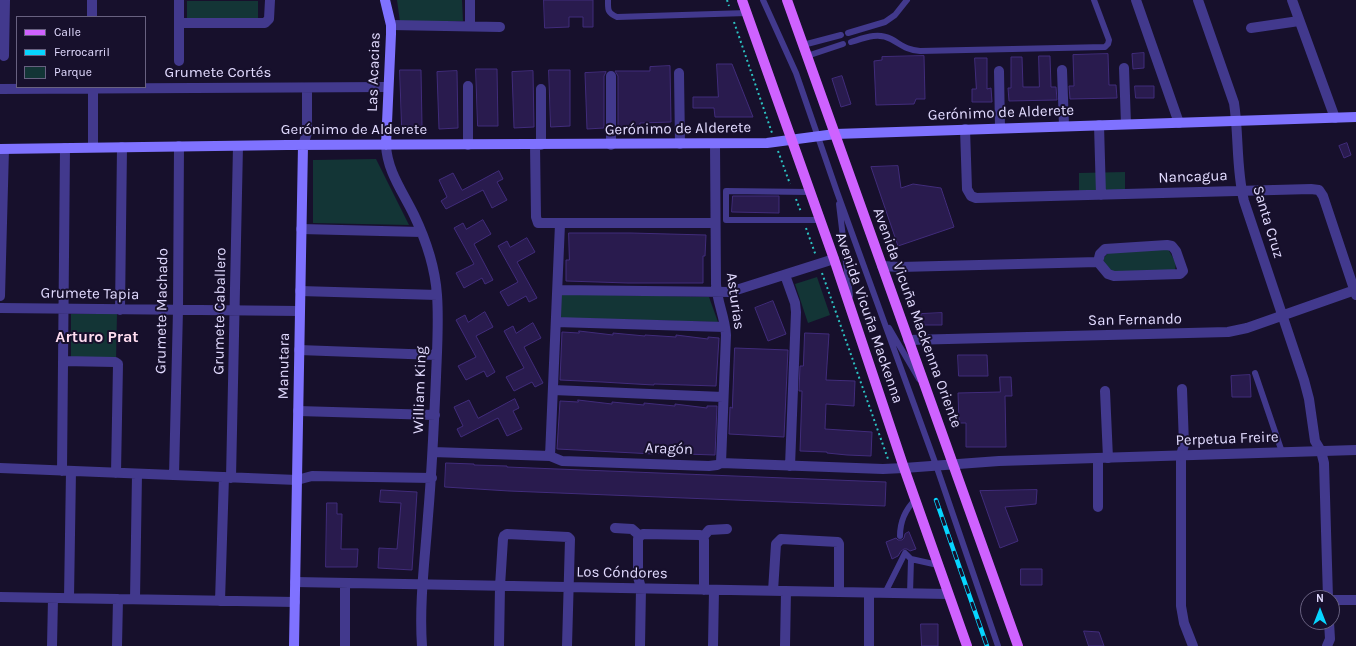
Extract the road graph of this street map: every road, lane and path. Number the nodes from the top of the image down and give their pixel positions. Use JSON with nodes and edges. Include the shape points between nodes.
{"nodes":[{"id":1,"x":5,"y":0,"type":"edge"},
{"id":2,"x":92,"y":0,"type":"edge"},
{"id":3,"x":179,"y":0,"type":"edge"},
{"id":4,"x":270,"y":0,"type":"edge"},
{"id":5,"x":385,"y":0,"type":"edge"},
{"id":6,"x":470,"y":0,"type":"edge"},
{"id":7,"x":608,"y":0,"type":"edge"},
{"id":8,"x":727,"y":0,"type":"edge"},
{"id":9,"x":742,"y":0,"type":"edge"},
{"id":10,"x":763,"y":0,"type":"edge"},
{"id":11,"x":787,"y":0,"type":"edge"},
{"id":12,"x":907,"y":0,"type":"edge"},
{"id":13,"x":1094,"y":0,"type":"edge"},
{"id":14,"x":1136,"y":0,"type":"edge"},
{"id":15,"x":1198,"y":0,"type":"edge"},
{"id":16,"x":1292,"y":0,"type":"edge"},
{"id":17,"x":731,"y":13,"type":"junction"},
{"id":18,"x":747,"y":13,"type":"junction"},
{"id":19,"x":92,"y":16,"type":"edge"},
{"id":20,"x":1299,"y":21,"type":"junction"},
{"id":21,"x":179,"y":23,"type":"junction"},
{"id":22,"x":2,"y":24,"type":"edge"},
{"id":23,"x":390,"y":25,"type":"junction"},
{"id":24,"x":470,"y":26,"type":"junction"},
{"id":25,"x":500,"y":27,"type":"dead end"},
{"id":26,"x":1251,"y":28,"type":"dead end"},
{"id":27,"x":848,"y":33,"type":"dead end"},
{"id":28,"x":841,"y":34,"type":"dead end"},
{"id":29,"x":851,"y":42,"type":"dead end"},
{"id":30,"x":843,"y":44,"type":"dead end"},
{"id":31,"x":803,"y":45,"type":"junction"},
{"id":32,"x":4,"y":56,"type":"dead end"},
{"id":33,"x":807,"y":56,"type":"junction"},
{"id":34,"x":179,"y":61,"type":"dead end"},
{"id":35,"x":1124,"y":68,"type":"dead end"},
{"id":36,"x":1062,"y":70,"type":"dead end"},
{"id":37,"x":999,"y":71,"type":"dead end"},
{"id":38,"x":679,"y":73,"type":"dead end"},
{"id":39,"x":611,"y":76,"type":"dead end"},
{"id":40,"x":468,"y":86,"type":"dead end"},
{"id":41,"x":388,"y":87,"type":"junction"},
{"id":42,"x":93,"y":88,"type":"edge"},
{"id":43,"x":307,"y":88,"type":"junction"},
{"id":44,"x":0,"y":89,"type":"edge"},
{"id":45,"x":541,"y":89,"type":"dead end"},
{"id":46,"x":1356,"y":117,"type":"edge"},
{"id":47,"x":1335,"y":118,"type":"junction"},
{"id":48,"x":1237,"y":121,"type":"junction"},
{"id":49,"x":1179,"y":123,"type":"junction"},
{"id":50,"x":1126,"y":124,"type":"junction"},
{"id":51,"x":1099,"y":125,"type":"junction"},
{"id":52,"x":1064,"y":126,"type":"junction"},
{"id":53,"x":1000,"y":128,"type":"junction"},
{"id":54,"x":966,"y":129,"type":"junction"},
{"id":55,"x":835,"y":134,"type":"junction"},
{"id":56,"x":818,"y":136,"type":"junction"},
{"id":57,"x":791,"y":140,"type":"junction"},
{"id":58,"x":775,"y":142,"type":"junction"},
{"id":59,"x":680,"y":144,"type":"junction"},
{"id":60,"x":714,"y":144,"type":"junction"},
{"id":61,"x":303,"y":145,"type":"junction"},
{"id":62,"x":386,"y":145,"type":"junction"},
{"id":63,"x":468,"y":145,"type":"junction"},
{"id":64,"x":538,"y":145,"type":"junction"},
{"id":65,"x":611,"y":145,"type":"junction"},
{"id":66,"x":179,"y":146,"type":"junction"},
{"id":67,"x":238,"y":146,"type":"junction"},
{"id":68,"x":93,"y":147,"type":"junction"},
{"id":69,"x":122,"y":147,"type":"junction"},
{"id":70,"x":65,"y":148,"type":"junction"},
{"id":71,"x":2,"y":149,"type":"edge"},
{"id":72,"x":793,"y":191,"type":"junction"},
{"id":73,"x":1242,"y":191,"type":"junction"},
{"id":74,"x":810,"y":192,"type":"junction"},
{"id":75,"x":837,"y":192,"type":"junction"},
{"id":76,"x":1101,"y":195,"type":"junction"},
{"id":77,"x":804,"y":220,"type":"junction"},
{"id":78,"x":820,"y":220,"type":"junction"},
{"id":79,"x":715,"y":223,"type":"junction"},
{"id":80,"x":560,"y":224,"type":"junction"},
{"id":81,"x":301,"y":229,"type":"junction"},
{"id":82,"x":421,"y":232,"type":"junction"},
{"id":83,"x":834,"y":259,"type":"junction"},
{"id":84,"x":1098,"y":262,"type":"junction"},
{"id":85,"x":819,"y":264,"type":"junction"},
{"id":86,"x":882,"y":266,"type":"junction"},
{"id":87,"x":785,"y":275,"type":"junction"},
{"id":88,"x":558,"y":290,"type":"junction"},
{"id":89,"x":300,"y":291,"type":"junction"},
{"id":90,"x":716,"y":293,"type":"junction"},
{"id":91,"x":1355,"y":293,"type":"edge"},
{"id":92,"x":437,"y":295,"type":"junction"},
{"id":93,"x":0,"y":296,"type":"edge"},
{"id":94,"x":0,"y":308,"type":"edge"},
{"id":95,"x":64,"y":309,"type":"junction"},
{"id":96,"x":120,"y":310,"type":"junction"},
{"id":97,"x":178,"y":310,"type":"junction"},
{"id":98,"x":234,"y":311,"type":"junction"},
{"id":99,"x":300,"y":312,"type":"junction"},
{"id":100,"x":852,"y":312,"type":"junction"},
{"id":101,"x":881,"y":314,"type":"junction"},
{"id":102,"x":1283,"y":315,"type":"junction"},
{"id":103,"x":556,"y":322,"type":"junction"},
{"id":104,"x":725,"y":327,"type":"junction"},
{"id":105,"x":908,"y":340,"type":"junction"},
{"id":106,"x":299,"y":350,"type":"junction"},
{"id":107,"x":436,"y":355,"type":"junction"},
{"id":108,"x":63,"y":361,"type":"junction"},
{"id":109,"x":1255,"y":373,"type":"dead end"},
{"id":110,"x":1182,"y":389,"type":"dead end"},
{"id":111,"x":553,"y":390,"type":"junction"},
{"id":112,"x":1105,"y":392,"type":"dead end"},
{"id":113,"x":927,"y":394,"type":"junction"},
{"id":114,"x":723,"y":397,"type":"junction"},
{"id":115,"x":298,"y":411,"type":"junction"},
{"id":116,"x":435,"y":415,"type":"junction"},
{"id":117,"x":1356,"y":450,"type":"edge"},
{"id":118,"x":1321,"y":451,"type":"junction"},
{"id":119,"x":433,"y":452,"type":"junction"},
{"id":120,"x":1282,"y":452,"type":"junction"},
{"id":121,"x":1181,"y":455,"type":"junction"},
{"id":122,"x":550,"y":456,"type":"junction"},
{"id":123,"x":1103,"y":458,"type":"junction"},
{"id":124,"x":720,"y":463,"type":"junction"},
{"id":125,"x":954,"y":464,"type":"junction"},
{"id":126,"x":936,"y":465,"type":"junction"},
{"id":127,"x":790,"y":466,"type":"junction"},
{"id":128,"x":0,"y":468,"type":"edge"},
{"id":129,"x":890,"y":468,"type":"junction"},
{"id":130,"x":904,"y":468,"type":"junction"},
{"id":131,"x":66,"y":471,"type":"junction"},
{"id":132,"x":116,"y":473,"type":"junction"},
{"id":133,"x":137,"y":474,"type":"junction"},
{"id":134,"x":174,"y":475,"type":"junction"},
{"id":135,"x":228,"y":477,"type":"junction"},
{"id":136,"x":432,"y":478,"type":"junction"},
{"id":137,"x":297,"y":480,"type":"junction"},
{"id":138,"x":915,"y":500,"type":"junction"},
{"id":139,"x":1098,"y":507,"type":"dead end"},
{"id":140,"x":616,"y":528,"type":"dead end"},
{"id":141,"x":727,"y":529,"type":"dead end"},
{"id":142,"x":640,"y":536,"type":"junction"},
{"id":143,"x":900,"y":536,"type":"dead end"},
{"id":144,"x":703,"y":537,"type":"junction"},
{"id":145,"x":911,"y":559,"type":"junction"},
{"id":146,"x":938,"y":565,"type":"junction"},
{"id":147,"x":295,"y":582,"type":"junction"},
{"id":148,"x":345,"y":583,"type":"junction"},
{"id":149,"x":423,"y":585,"type":"junction"},
{"id":150,"x":500,"y":586,"type":"junction"},
{"id":151,"x":569,"y":587,"type":"junction"},
{"id":152,"x":641,"y":588,"type":"junction"},
{"id":153,"x":709,"y":590,"type":"junction"},
{"id":154,"x":1328,"y":590,"type":"edge"},
{"id":155,"x":773,"y":591,"type":"junction"},
{"id":156,"x":786,"y":591,"type":"junction"},
{"id":157,"x":839,"y":592,"type":"junction"},
{"id":158,"x":869,"y":593,"type":"junction"},
{"id":159,"x":885,"y":593,"type":"junction"},
{"id":160,"x":910,"y":594,"type":"junction"},
{"id":161,"x":948,"y":594,"type":"junction"},
{"id":162,"x":0,"y":597,"type":"edge"},
{"id":163,"x":53,"y":598,"type":"junction"},
{"id":164,"x":69,"y":598,"type":"junction"},
{"id":165,"x":118,"y":599,"type":"junction"},
{"id":166,"x":135,"y":599,"type":"junction"},
{"id":167,"x":1340,"y":600,"type":"edge"},
{"id":168,"x":1356,"y":600,"type":"edge"},
{"id":169,"x":220,"y":601,"type":"junction"},
{"id":170,"x":295,"y":602,"type":"junction"},
{"id":171,"x":1329,"y":630,"type":"edge"},
{"id":172,"x":52,"y":646,"type":"edge"},
{"id":173,"x":117,"y":646,"type":"edge"},
{"id":174,"x":294,"y":646,"type":"edge"},
{"id":175,"x":345,"y":646,"type":"edge"},
{"id":176,"x":422,"y":646,"type":"edge"},
{"id":177,"x":499,"y":646,"type":"edge"},
{"id":178,"x":567,"y":646,"type":"edge"},
{"id":179,"x":640,"y":646,"type":"edge"},
{"id":180,"x":713,"y":646,"type":"edge"},
{"id":181,"x":785,"y":646,"type":"edge"},
{"id":182,"x":869,"y":646,"type":"edge"},
{"id":183,"x":967,"y":646,"type":"edge"},
{"id":184,"x":998,"y":646,"type":"edge"},
{"id":185,"x":1018,"y":646,"type":"edge"},
{"id":186,"x":1193,"y":646,"type":"edge"},
{"id":187,"x":1327,"y":646,"type":"edge"}],
"edges":[{"from":1,"to":22,"type":"street"},
{"from":2,"to":19,"type":"street"},
{"from":3,"to":21,"type":"street"},
{"from":4,"to":21,"type":"street","via":[[269,19],[265,23]]},
{"from":5,"to":23,"type":"main road","name":"Las Acacias"},
{"from":6,"to":24,"type":"street"},
{"from":7,"to":17,"type":"lane","via":[[608,10],[617,16]]},
{"from":8,"to":17,"type":"path"},
{"from":9,"to":18,"type":"main road","name":"Avenida Vicuña Mackenna"},
{"from":10,"to":56,"type":"lane","via":[[791,59]]},
{"from":11,"to":31,"type":"main road","name":"Avenida Vicuña Mackenna Oriente"},
{"from":12,"to":27,"type":"lane","via":[[894,16],[885,22]]},
{"from":13,"to":29,"type":"lane","via":[[1109,40],[1104,47],[915,51],[905,48],[891,38],[881,36],[870,36]]},
{"from":14,"to":49,"type":"street"},
{"from":15,"to":48,"type":"street","name":"Santa Cruz","via":[[1234,103]]},
{"from":16,"to":20,"type":"street"},
{"from":17,"to":18,"type":"lane"},
{"from":17,"to":58,"type":"path"},
{"from":18,"to":57,"type":"main road","name":"Avenida Vicuña Mackenna"},
{"from":20,"to":26,"type":"street"},
{"from":20,"to":47,"type":"street"},
{"from":21,"to":34,"type":"street"},
{"from":22,"to":32,"type":"street"},
{"from":23,"to":24,"type":"street"},
{"from":23,"to":41,"type":"main road","name":"Las Acacias"},
{"from":24,"to":25,"type":"street"},
{"from":28,"to":31,"type":"lane"},
{"from":30,"to":33,"type":"lane"},
{"from":31,"to":33,"type":"main road","name":"Avenida Vicuña Mackenna Oriente"},
{"from":33,"to":55,"type":"main road","name":"Avenida Vicuña Mackenna Oriente"},
{"from":35,"to":50,"type":"street"},
{"from":36,"to":52,"type":"street"},
{"from":37,"to":53,"type":"street"},
{"from":38,"to":59,"type":"street"},
{"from":39,"to":65,"type":"street"},
{"from":40,"to":63,"type":"street"},
{"from":41,"to":43,"type":"street","name":"Grumete Cortés"},
{"from":41,"to":62,"type":"main road","name":"Las Acacias"},
{"from":42,"to":43,"type":"street","name":"Grumete Cortés"},
{"from":42,"to":44,"type":"street","name":"Grumete Cortés"},
{"from":42,"to":68,"type":"street"},
{"from":43,"to":61,"type":"street","name":"Manutara","via":[[307,132]]},
{"from":45,"to":64,"type":"street"},
{"from":46,"to":47,"type":"main road","name":"Gerónimo de Alderete"},
{"from":47,"to":48,"type":"main road","name":"Gerónimo de Alderete"},
{"from":48,"to":49,"type":"main road","name":"Gerónimo de Alderete"},
{"from":48,"to":73,"type":"street","name":"Santa Cruz"},
{"from":49,"to":50,"type":"main road","name":"Gerónimo de Alderete"},
{"from":50,"to":51,"type":"main road","name":"Gerónimo de Alderete"},
{"from":51,"to":52,"type":"main road","name":"Gerónimo de Alderete"},
{"from":51,"to":76,"type":"street"},
{"from":52,"to":53,"type":"main road","name":"Gerónimo de Alderete"},
{"from":53,"to":54,"type":"main road","name":"Gerónimo de Alderete"},
{"from":54,"to":55,"type":"main road","name":"Gerónimo de Alderete"},
{"from":54,"to":76,"type":"street","name":"Nancagua","via":[[967,189],[973,197],[979,199]]},
{"from":55,"to":56,"type":"main road","name":"Gerónimo de Alderete"},
{"from":55,"to":86,"type":"main road","name":"Avenida Vicuña Mackenna Oriente"},
{"from":56,"to":57,"type":"main road","name":"Gerónimo de Alderete"},
{"from":56,"to":75,"type":"lane"},
{"from":57,"to":58,"type":"main road","name":"Gerónimo de Alderete"},
{"from":57,"to":74,"type":"main road","name":"Avenida Vicuña Mackenna"},
{"from":58,"to":60,"type":"main road","name":"Gerónimo de Alderete"},
{"from":58,"to":72,"type":"path"},
{"from":59,"to":60,"type":"main road","name":"Gerónimo de Alderete"},
{"from":59,"to":65,"type":"main road","name":"Gerónimo de Alderete"},
{"from":60,"to":79,"type":"street","name":"Asturias"},
{"from":61,"to":62,"type":"main road","name":"Gerónimo de Alderete"},
{"from":61,"to":67,"type":"main road","name":"Gerónimo de Alderete"},
{"from":61,"to":81,"type":"main road","name":"Manutara"},
{"from":62,"to":63,"type":"main road","name":"Gerónimo de Alderete"},
{"from":62,"to":82,"type":"street","name":"William King","via":[[391,171]]},
{"from":63,"to":64,"type":"main road","name":"Gerónimo de Alderete"},
{"from":64,"to":65,"type":"main road","name":"Gerónimo de Alderete"},
{"from":64,"to":80,"type":"street","via":[[536,219],[540,224]]},
{"from":66,"to":67,"type":"main road","name":"Gerónimo de Alderete"},
{"from":66,"to":69,"type":"main road","name":"Gerónimo de Alderete"},
{"from":66,"to":97,"type":"street","name":"Grumete Machado"},
{"from":67,"to":98,"type":"street","name":"Grumete Caballero"},
{"from":68,"to":69,"type":"main road","name":"Gerónimo de Alderete"},
{"from":68,"to":70,"type":"main road","name":"Gerónimo de Alderete"},
{"from":69,"to":96,"type":"street"},
{"from":70,"to":71,"type":"main road","name":"Gerónimo de Alderete"},
{"from":70,"to":95,"type":"street"},
{"from":71,"to":93,"type":"street"},
{"from":72,"to":74,"type":"lane"},
{"from":72,"to":77,"type":"path"},
{"from":72,"to":77,"type":"lane","via":[[726,191],[726,220]]},
{"from":73,"to":76,"type":"street","name":"Nancagua"},
{"from":73,"to":91,"type":"street","name":"Nancagua","via":[[1319,190]]},
{"from":73,"to":102,"type":"street","name":"Santa Cruz"},
{"from":74,"to":78,"type":"main road","name":"Avenida Vicuña Mackenna"},
{"from":75,"to":100,"type":"lane"},
{"from":75,"to":101,"type":"lane"},
{"from":77,"to":78,"type":"lane"},
{"from":77,"to":85,"type":"path"},
{"from":78,"to":83,"type":"main road","name":"Avenida Vicuña Mackenna"},
{"from":79,"to":80,"type":"street"},
{"from":79,"to":90,"type":"street","name":"Asturias"},
{"from":80,"to":88,"type":"street"},
{"from":81,"to":82,"type":"street"},
{"from":81,"to":89,"type":"main road","name":"Manutara"},
{"from":82,"to":92,"type":"street","name":"William King","via":[[432,266]]},
{"from":83,"to":85,"type":"street"},
{"from":83,"to":100,"type":"main road","name":"Avenida Vicuña Mackenna"},
{"from":84,"to":84,"type":"street","via":[[1104,271],[1114,276],[1180,274],[1183,271],[1176,251],[1167,245],[1105,249],[1100,254]]},
{"from":84,"to":86,"type":"street"},
{"from":85,"to":87,"type":"street"},
{"from":85,"to":129,"type":"path"},
{"from":86,"to":105,"type":"main road","name":"Avenida Vicuña Mackenna Oriente"},
{"from":87,"to":90,"type":"street","via":[[736,291]]},
{"from":87,"to":127,"type":"street","via":[[796,312]]},
{"from":88,"to":90,"type":"street"},
{"from":88,"to":103,"type":"street"},
{"from":89,"to":92,"type":"street"},
{"from":89,"to":99,"type":"main road","name":"Manutara"},
{"from":90,"to":104,"type":"street","name":"Asturias"},
{"from":91,"to":102,"type":"street","name":"San Fernando"},
{"from":92,"to":107,"type":"street","name":"William King"},
{"from":94,"to":95,"type":"street","name":"Grumete Tapia"},
{"from":95,"to":96,"type":"street","name":"Grumete Tapia"},
{"from":95,"to":108,"type":"street"},
{"from":96,"to":97,"type":"street","name":"Grumete Tapia"},
{"from":97,"to":98,"type":"street","name":"Grumete Tapia"},
{"from":97,"to":134,"type":"street","name":"Grumete Machado"},
{"from":98,"to":99,"type":"street","name":"Grumete Tapia"},
{"from":98,"to":135,"type":"street","name":"Grumete Caballero"},
{"from":99,"to":106,"type":"main road","name":"Manutara"},
{"from":100,"to":130,"type":"main road","name":"Avenida Vicuña Mackenna"},
{"from":101,"to":113,"type":"lane"},
{"from":101,"to":126,"type":"lane"},
{"from":102,"to":105,"type":"street","name":"San Fernando","via":[[1228,332]]},
{"from":102,"to":118,"type":"street","name":"Santa Cruz","via":[[1307,390],[1315,441]]},
{"from":103,"to":104,"type":"street"},
{"from":103,"to":111,"type":"street"},
{"from":104,"to":114,"type":"street","name":"Asturias"},
{"from":105,"to":113,"type":"main road","name":"Avenida Vicuña Mackenna Oriente"},
{"from":106,"to":107,"type":"street"},
{"from":106,"to":115,"type":"main road","name":"Manutara"},
{"from":107,"to":116,"type":"street","name":"William King"},
{"from":108,"to":131,"type":"street"},
{"from":108,"to":132,"type":"street","via":[[118,364]]},
{"from":109,"to":120,"type":"lane"},
{"from":110,"to":121,"type":"street","via":[[1184,445]]},
{"from":111,"to":114,"type":"street"},
{"from":111,"to":122,"type":"street"},
{"from":112,"to":123,"type":"street"},
{"from":113,"to":125,"type":"main road","name":"Avenida Vicuña Mackenna Oriente"},
{"from":114,"to":124,"type":"street","name":"Asturias"},
{"from":115,"to":116,"type":"street"},
{"from":115,"to":137,"type":"main road","name":"Manutara"},
{"from":116,"to":119,"type":"street","name":"William King"},
{"from":117,"to":118,"type":"street","name":"Perpetua Freire"},
{"from":118,"to":120,"type":"street","name":"Perpetua Freire"},
{"from":118,"to":154,"type":"street","name":"Santa Cruz","via":[[1325,468]]},
{"from":119,"to":122,"type":"street","name":"Aragón"},
{"from":119,"to":136,"type":"street","name":"William King"},
{"from":120,"to":121,"type":"street","name":"Perpetua Freire"},
{"from":121,"to":123,"type":"street","name":"Perpetua Freire"},
{"from":121,"to":186,"type":"street","via":[[1181,606],[1184,623]]},
{"from":122,"to":124,"type":"street","name":"Aragón","via":[[570,461],[708,466]]},
{"from":123,"to":125,"type":"street","name":"Perpetua Freire"},
{"from":123,"to":139,"type":"street"},
{"from":124,"to":127,"type":"street","name":"Aragón"},
{"from":125,"to":126,"type":"street","name":"Perpetua Freire"},
{"from":125,"to":185,"type":"main road","name":"Avenida Vicuña Mackenna Oriente"},
{"from":126,"to":130,"type":"street","name":"Perpetua Freire"},
{"from":126,"to":184,"type":"lane"},
{"from":127,"to":129,"type":"street","name":"Aragón"},
{"from":128,"to":131,"type":"street"},
{"from":129,"to":130,"type":"street","name":"Aragón"},
{"from":130,"to":138,"type":"main road","name":"Avenida Vicuña Mackenna"},
{"from":131,"to":132,"type":"street"},
{"from":131,"to":164,"type":"street"},
{"from":132,"to":133,"type":"street"},
{"from":133,"to":134,"type":"street"},
{"from":133,"to":166,"type":"street"},
{"from":134,"to":135,"type":"street"},
{"from":135,"to":137,"type":"street"},
{"from":135,"to":169,"type":"street","name":"Grumete Caballero"},
{"from":136,"to":137,"type":"street","via":[[312,476]]},
{"from":136,"to":149,"type":"street","name":"William King"},
{"from":137,"to":147,"type":"main road","name":"Manutara"},
{"from":138,"to":143,"type":"lane","via":[[902,519]]},
{"from":138,"to":146,"type":"main road","name":"Avenida Vicuña Mackenna"},
{"from":140,"to":142,"type":"street","via":[[632,529]]},
{"from":141,"to":144,"type":"street","via":[[711,529]]},
{"from":142,"to":144,"type":"street","via":[[643,534]]},
{"from":142,"to":152,"type":"street","via":[[638,577]]},
{"from":144,"to":153,"type":"street"},
{"from":145,"to":146,"type":"lane"},
{"from":145,"to":159,"type":"lane","via":[[905,553]]},
{"from":145,"to":160,"type":"lane"},
{"from":146,"to":161,"type":"main road","name":"Avenida Vicuña Mackenna"},
{"from":147,"to":148,"type":"street","name":"Los Cóndores"},
{"from":147,"to":170,"type":"main road","name":"Manutara"},
{"from":148,"to":149,"type":"street","name":"Los Cóndores"},
{"from":148,"to":175,"type":"street"},
{"from":149,"to":150,"type":"street","name":"Los Cóndores"},
{"from":149,"to":176,"type":"street","name":"William King"},
{"from":150,"to":151,"type":"street","name":"Los Cóndores"},
{"from":150,"to":151,"type":"street","via":[[503,539],[507,534],[568,536]]},
{"from":150,"to":177,"type":"street"},
{"from":151,"to":152,"type":"street","name":"Los Cóndores"},
{"from":151,"to":178,"type":"street"},
{"from":152,"to":153,"type":"street","name":"Los Cóndores"},
{"from":152,"to":179,"type":"street"},
{"from":153,"to":155,"type":"street","name":"Los Cóndores"},
{"from":153,"to":180,"type":"street"},
{"from":155,"to":156,"type":"street","name":"Los Cóndores"},
{"from":155,"to":157,"type":"street","via":[[776,544],[780,539],[838,542]]},
{"from":156,"to":157,"type":"street","name":"Los Cóndores"},
{"from":156,"to":181,"type":"street"},
{"from":157,"to":158,"type":"street","name":"Los Cóndores"},
{"from":158,"to":159,"type":"street","name":"Los Cóndores"},
{"from":158,"to":182,"type":"street"},
{"from":159,"to":160,"type":"street","name":"Los Cóndores"},
{"from":160,"to":161,"type":"street","name":"Los Cóndores"},
{"from":161,"to":183,"type":"main road","name":"Avenida Vicuña Mackenna"},
{"from":162,"to":163,"type":"street"},
{"from":163,"to":164,"type":"street"},
{"from":163,"to":172,"type":"street"},
{"from":164,"to":165,"type":"street"},
{"from":165,"to":166,"type":"street"},
{"from":165,"to":173,"type":"street"},
{"from":166,"to":169,"type":"street"},
{"from":167,"to":168,"type":"street"},
{"from":169,"to":170,"type":"street"},
{"from":170,"to":174,"type":"main road","name":"Manutara"},
{"from":171,"to":187,"type":"street"}]}
